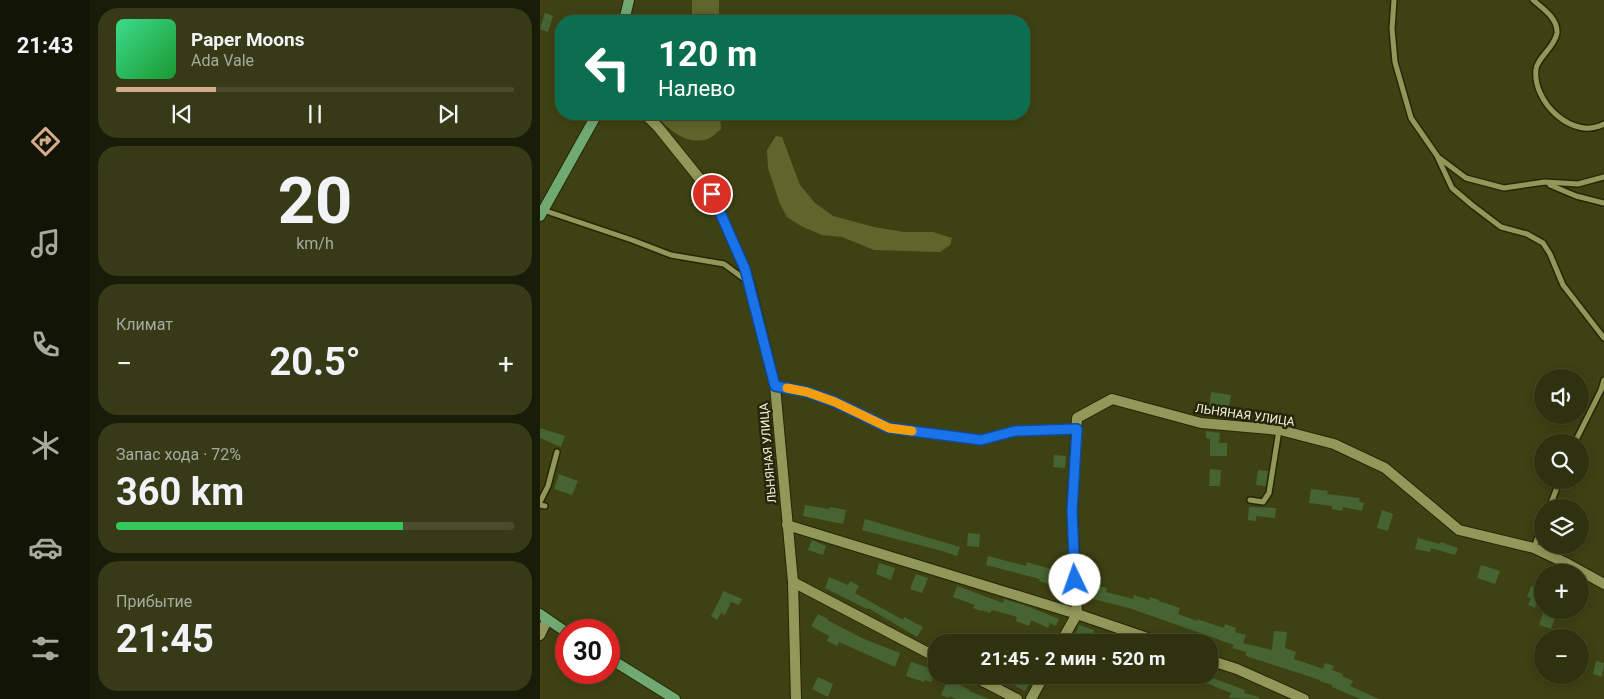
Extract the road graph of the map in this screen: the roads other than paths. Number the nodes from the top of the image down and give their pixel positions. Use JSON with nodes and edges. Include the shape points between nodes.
{"nodes":[{"id":1,"x":629,"y":0,"type":"edge"},
{"id":2,"x":1394,"y":0,"type":"edge"},
{"id":3,"x":1533,"y":0,"type":"edge"},
{"id":4,"x":625,"y":15,"type":"edge"},
{"id":5,"x":594,"y":120,"type":"edge"},
{"id":6,"x":651,"y":120,"type":"edge"},
{"id":7,"x":1604,"y":124,"type":"edge"},
{"id":8,"x":1438,"y":157,"type":"junction"},
{"id":9,"x":1604,"y":177,"type":"edge"},
{"id":10,"x":1545,"y":182,"type":"junction"},
{"id":11,"x":1604,"y":203,"type":"edge"},
{"id":12,"x":541,"y":212,"type":"edge"},
{"id":13,"x":749,"y":282,"type":"junction"},
{"id":14,"x":1604,"y":338,"type":"edge"},
{"id":15,"x":1604,"y":380,"type":"edge"},
{"id":16,"x":775,"y":386,"type":"junction"},
{"id":17,"x":1077,"y":429,"type":"junction"},
{"id":18,"x":1280,"y":430,"type":"junction"},
{"id":19,"x":1579,"y":434,"type":"edge"},
{"id":20,"x":557,"y":452,"type":"dead end"},
{"id":21,"x":1250,"y":500,"type":"dead end"},
{"id":22,"x":542,"y":504,"type":"edge"},
{"id":23,"x":787,"y":526,"type":"junction"},
{"id":24,"x":1534,"y":548,"type":"edge"},
{"id":25,"x":1547,"y":554,"type":"edge"},
{"id":26,"x":792,"y":582,"type":"junction"},
{"id":27,"x":1604,"y":584,"type":"edge"},
{"id":28,"x":1077,"y":614,"type":"junction"},
{"id":29,"x":544,"y":617,"type":"edge"},
{"id":30,"x":555,"y":624,"type":"edge"},
{"id":31,"x":1066,"y":634,"type":"edge"},
{"id":32,"x":1136,"y":634,"type":"edge"},
{"id":33,"x":540,"y":635,"type":"edge"},
{"id":34,"x":928,"y":653,"type":"edge"},
{"id":35,"x":1218,"y":663,"type":"edge"},
{"id":36,"x":620,"y":665,"type":"edge"},
{"id":37,"x":988,"y":684,"type":"edge"},
{"id":38,"x":1039,"y":684,"type":"edge"},
{"id":39,"x":675,"y":699,"type":"edge"},
{"id":40,"x":796,"y":699,"type":"edge"},
{"id":41,"x":1017,"y":699,"type":"edge"},
{"id":42,"x":1031,"y":699,"type":"edge"},
{"id":43,"x":1304,"y":699,"type":"edge"}],
"edges":[{"from":1,"to":4,"type":"street"},
{"from":2,"to":8,"type":"lane","via":[[1395,62],[1411,118]]},
{"from":3,"to":7,"type":"lane","via":[[1552,17],[1557,32],[1536,67],[1535,81],[1548,107],[1561,119],[1580,129]]},
{"from":5,"to":12,"type":"street"},
{"from":6,"to":13,"type":"street","name":"ЛЬНЯНАЯ УЛИЦА","via":[[712,194]]},
{"from":8,"to":10,"type":"lane","via":[[1466,178],[1504,188]]},
{"from":8,"to":14,"type":"lane","via":[[1452,188],[1472,205],[1501,227],[1543,243],[1563,285]]},
{"from":9,"to":10,"type":"lane","via":[[1578,184]]},
{"from":10,"to":11,"type":"lane","via":[[1576,196]]},
{"from":12,"to":13,"type":"lane","via":[[632,240],[671,256],[724,264]]},
{"from":13,"to":16,"type":"street","name":"ЛЬНЯНАЯ УЛИЦА"},
{"from":15,"to":19,"type":"lane"},
{"from":16,"to":17,"type":"lane","via":[[835,402],[889,428],[981,440],[1015,431]]},
{"from":16,"to":23,"type":"street","name":"ЛЬНЯНАЯ УЛИЦА"},
{"from":17,"to":18,"type":"street","name":"ЛЬНЯНАЯ УЛИЦА","via":[[1077,418],[1112,398],[1201,423]]},
{"from":17,"to":28,"type":"street","via":[[1072,511]]},
{"from":18,"to":21,"type":"lane","via":[[1270,493],[1263,502]]},
{"from":18,"to":24,"type":"street","name":"ЛЬНЯНАЯ УЛИЦА","via":[[1334,444],[1385,468],[1459,530]]},
{"from":20,"to":22,"type":"lane"},
{"from":23,"to":26,"type":"street","name":"ЛЬНЯНАЯ УЛИЦА"},
{"from":23,"to":28,"type":"street"},
{"from":25,"to":27,"type":"street","name":"ЛЬНЯНАЯ УЛИЦА"},
{"from":26,"to":34,"type":"street"},
{"from":26,"to":40,"type":"street","name":"ЛЬНЯНАЯ УЛИЦА"},
{"from":28,"to":31,"type":"street"},
{"from":28,"to":32,"type":"street"},
{"from":29,"to":30,"type":"street"},
{"from":29,"to":33,"type":"street"},
{"from":35,"to":43,"type":"street"},
{"from":36,"to":39,"type":"street"},
{"from":37,"to":41,"type":"street"},
{"from":38,"to":42,"type":"street"}]}
